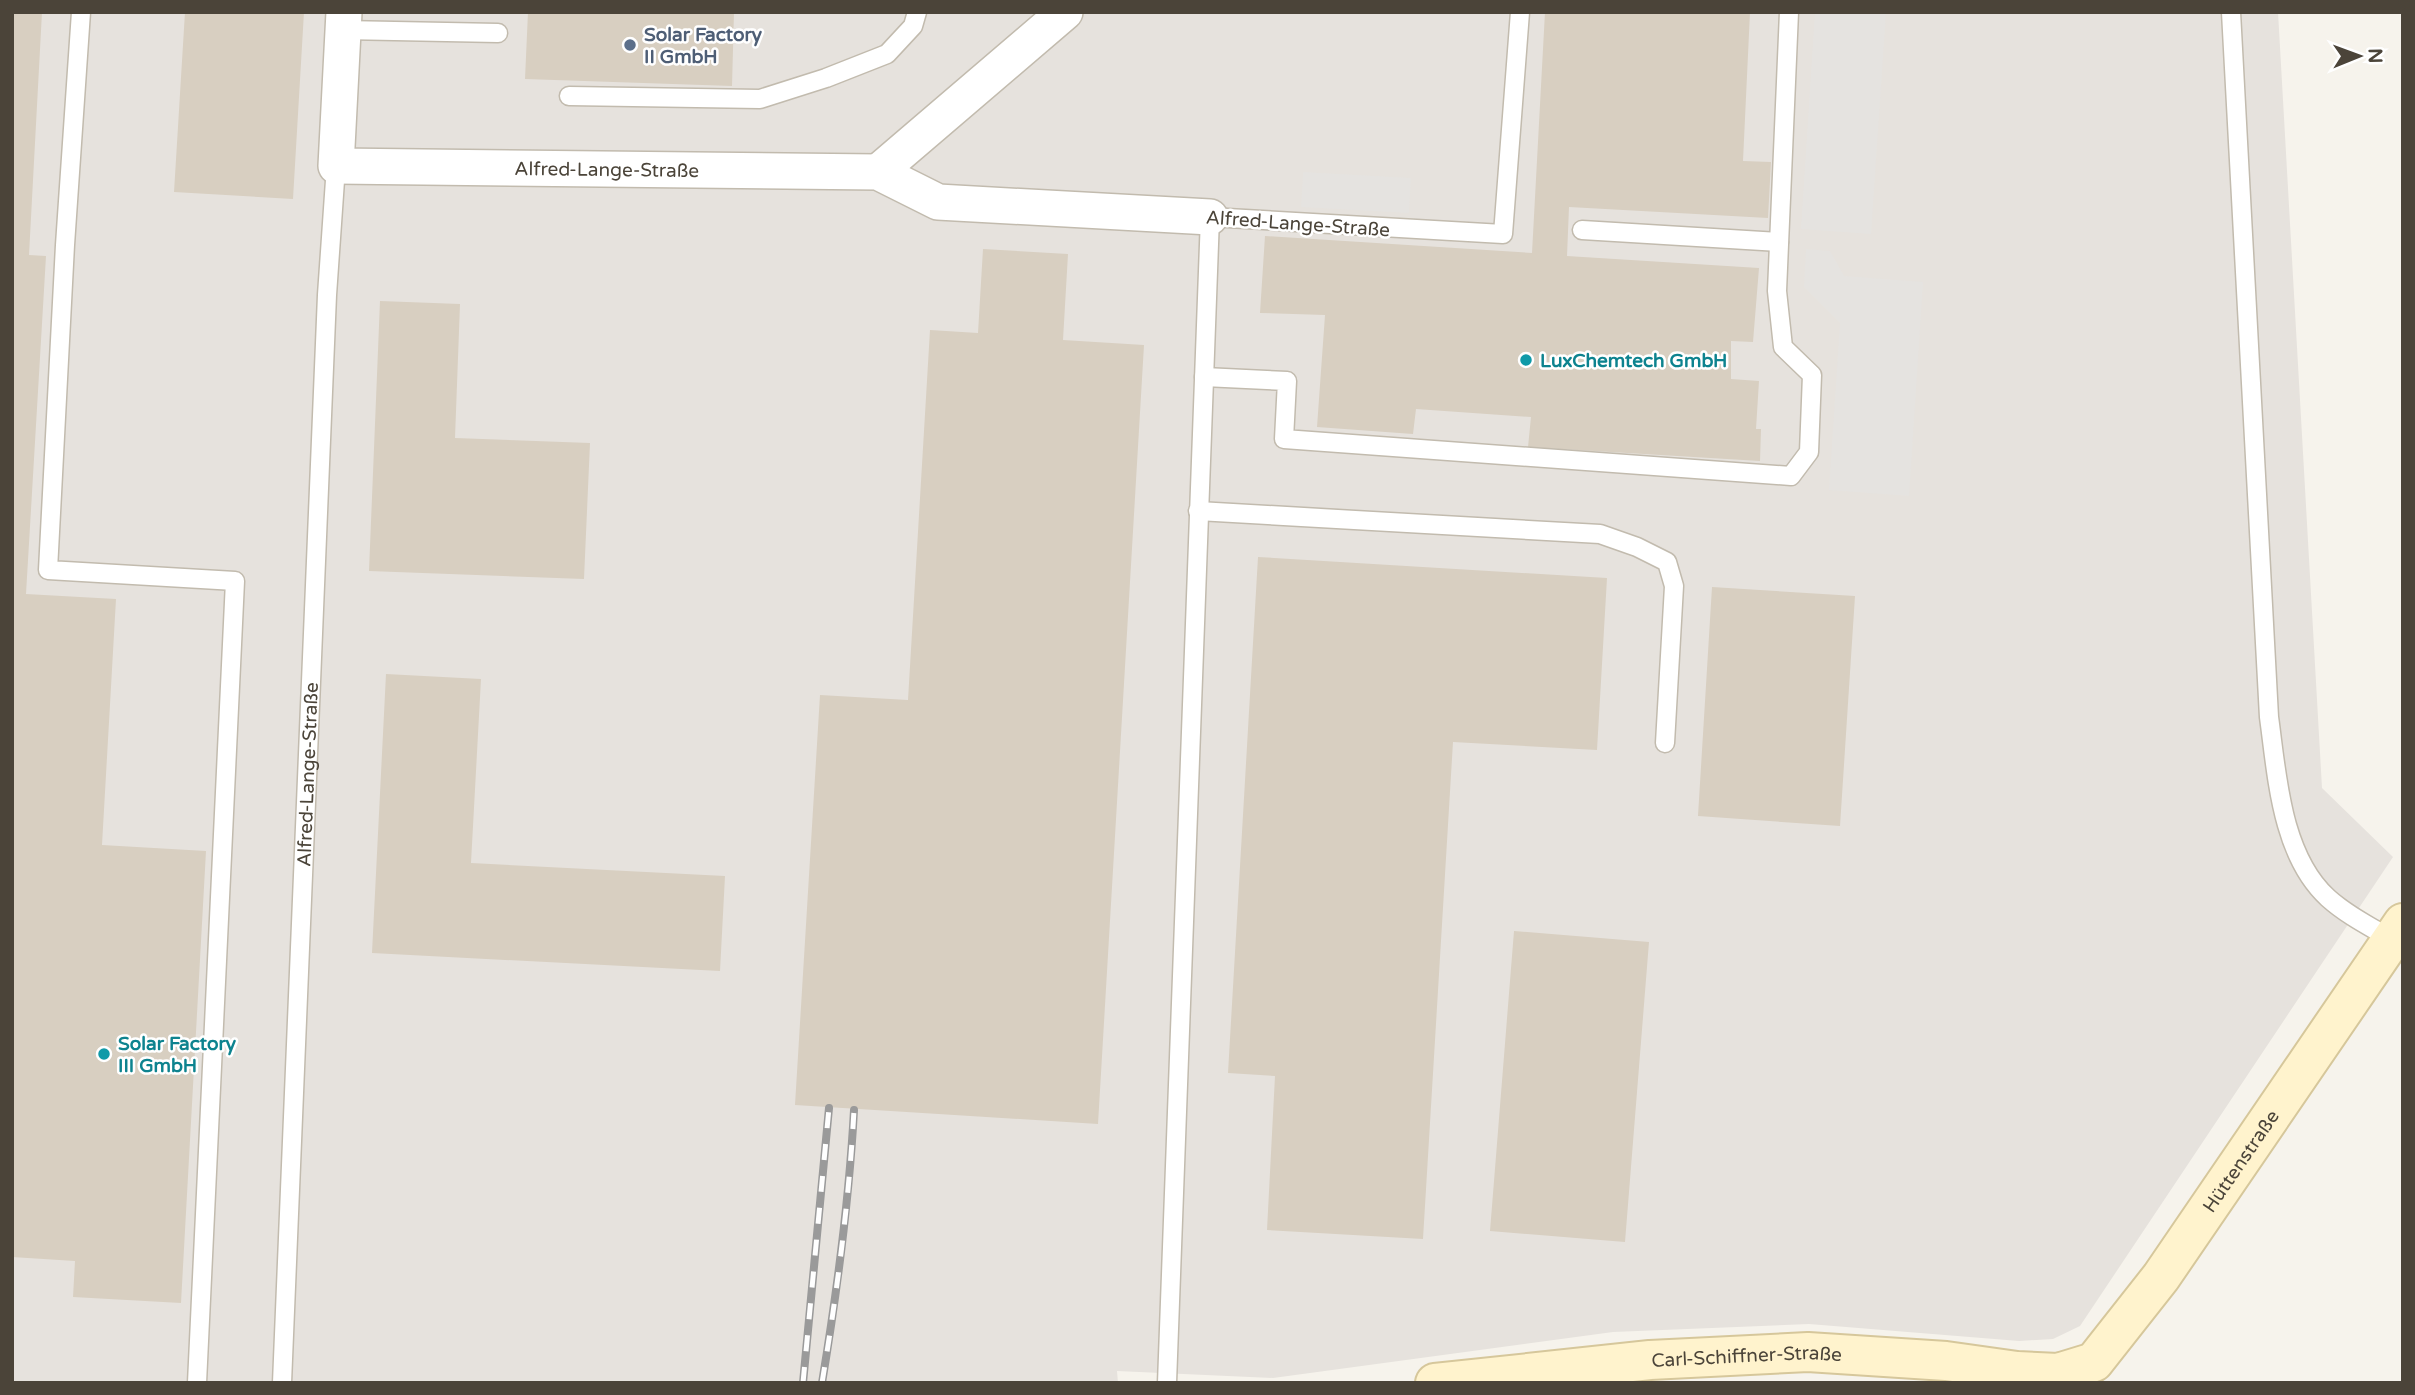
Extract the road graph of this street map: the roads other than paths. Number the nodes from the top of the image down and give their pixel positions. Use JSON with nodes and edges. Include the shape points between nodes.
{"nodes":[{"id":1,"x":81,"y":12,"type":"edge"},
{"id":2,"x":917,"y":12,"type":"edge"},
{"id":3,"x":1065,"y":12,"type":"edge"},
{"id":4,"x":1520,"y":12,"type":"edge"},
{"id":5,"x":1789,"y":12,"type":"edge"},
{"id":6,"x":2231,"y":12,"type":"edge"},
{"id":7,"x":343,"y":21,"type":"edge"},
{"id":8,"x":498,"y":33,"type":"dead end"},
{"id":9,"x":569,"y":96,"type":"dead end"},
{"id":10,"x":336,"y":166,"type":"junction"},
{"id":11,"x":878,"y":172,"type":"junction"},
{"id":12,"x":1210,"y":217,"type":"junction"},
{"id":13,"x":1582,"y":230,"type":"dead end"},
{"id":14,"x":1779,"y":242,"type":"junction"},
{"id":15,"x":1204,"y":377,"type":"junction"},
{"id":16,"x":1199,"y":511,"type":"junction"},
{"id":17,"x":1665,"y":743,"type":"dead end"},
{"id":18,"x":2397,"y":931,"type":"edge"},
{"id":19,"x":2058,"y":1378,"type":"edge"},
{"id":20,"x":197,"y":1383,"type":"edge"},
{"id":21,"x":282,"y":1383,"type":"edge"},
{"id":22,"x":1167,"y":1383,"type":"edge"},
{"id":23,"x":1435,"y":1383,"type":"edge"}],
"edges":[{"from":1,"to":20,"type":"lane","via":[[48,569],[235,581]]},
{"from":2,"to":9,"type":"lane","via":[[913,26],[887,54],[760,99]]},
{"from":3,"to":11,"type":"street"},
{"from":4,"to":12,"type":"lane","name":"Alfred-Lange-Straße","via":[[1503,234]]},
{"from":5,"to":14,"type":"lane"},
{"from":6,"to":18,"type":"lane","via":[[2269,717],[2284,820],[2305,867],[2326,896],[2350,916]]},
{"from":7,"to":8,"type":"lane"},
{"from":7,"to":10,"type":"street","name":"Alfred-Lange-Straße"},
{"from":10,"to":11,"type":"street","name":"Alfred-Lange-Straße"},
{"from":10,"to":21,"type":"lane","name":"Alfred-Lange-Straße"},
{"from":11,"to":12,"type":"street","name":"Alfred-Lange-Straße","via":[[938,202]]},
{"from":12,"to":15,"type":"lane"},
{"from":13,"to":14,"type":"lane"},
{"from":14,"to":15,"type":"lane","via":[[1777,291],[1783,347],[1812,375],[1809,452],[1791,476],[1284,439],[1287,381]]},
{"from":15,"to":16,"type":"lane"},
{"from":16,"to":17,"type":"lane","via":[[1600,534],[1637,547],[1667,562],[1674,586]]},
{"from":16,"to":22,"type":"lane"},
{"from":18,"to":19,"type":"main road","name":"Hüttenstraße","via":[[2132,1316],[2094,1362]]},
{"from":19,"to":23,"type":"main road","name":"Carl-Schiffner-Straße","via":[[1946,1361],[1808,1352],[1650,1360]]}]}
